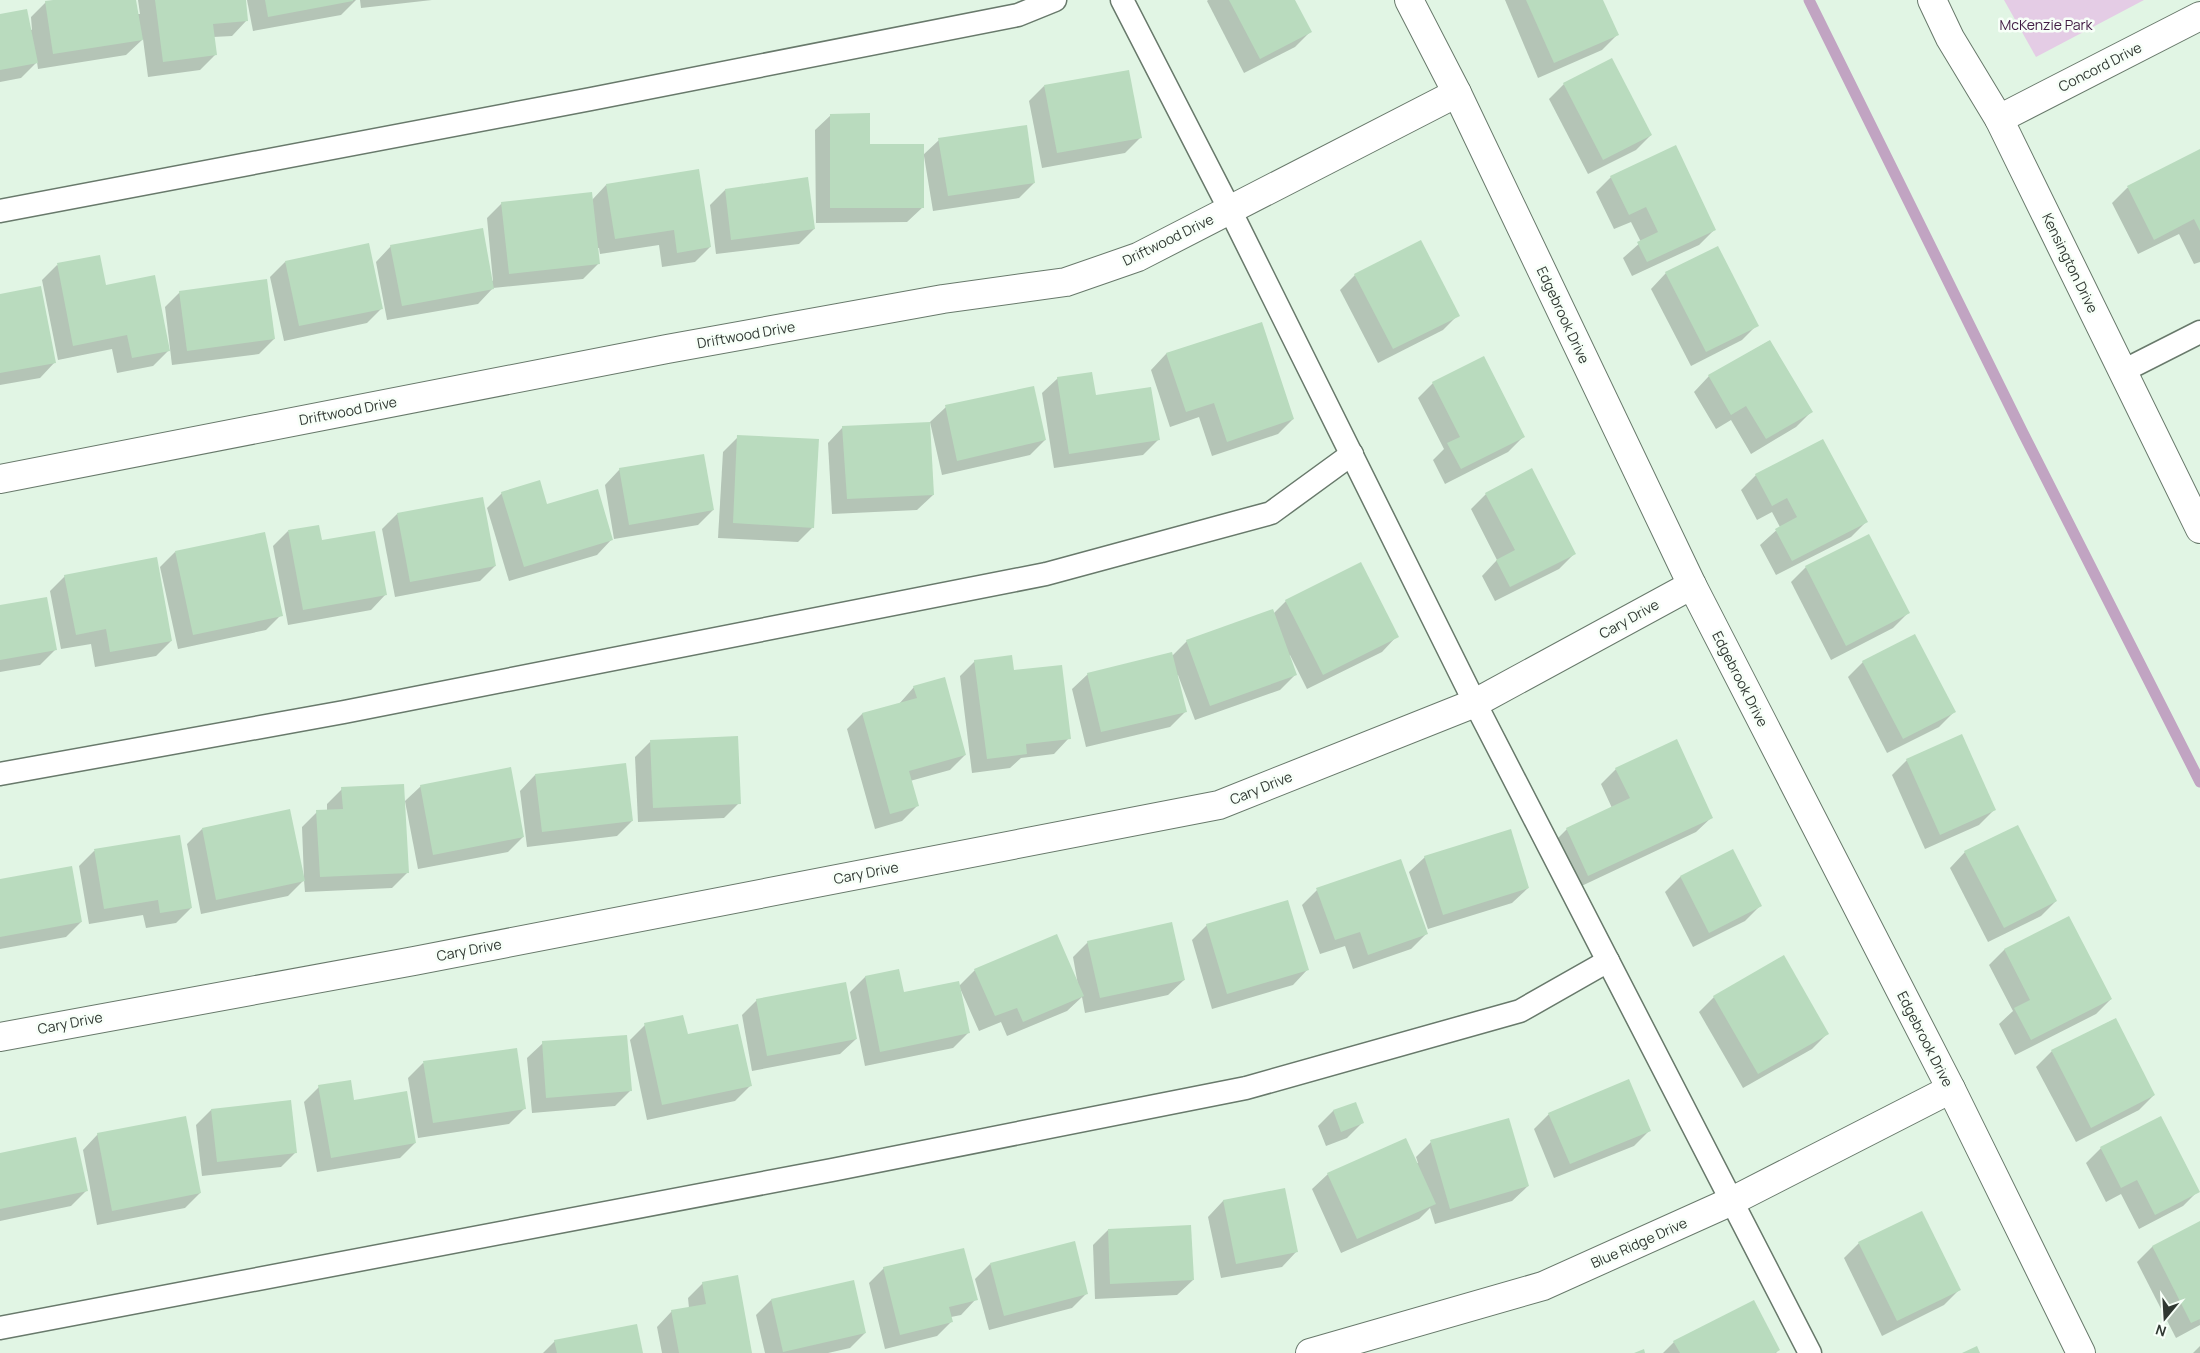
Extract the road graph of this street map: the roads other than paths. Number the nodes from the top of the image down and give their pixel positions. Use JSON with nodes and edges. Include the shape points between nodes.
{"nodes":[{"id":1,"x":1055,"y":0,"type":"edge"},
{"id":2,"x":1122,"y":0,"type":"edge"},
{"id":3,"x":1409,"y":0,"type":"edge"},
{"id":4,"x":1932,"y":0,"type":"edge"},
{"id":5,"x":2200,"y":16,"type":"edge"},
{"id":6,"x":1457,"y":93,"type":"junction"},
{"id":7,"x":1999,"y":119,"type":"junction"},
{"id":8,"x":1230,"y":210,"type":"junction"},
{"id":9,"x":0,"y":211,"type":"edge"},
{"id":10,"x":2200,"y":332,"type":"edge"},
{"id":11,"x":2123,"y":371,"type":"junction"},
{"id":12,"x":1352,"y":454,"type":"junction"},
{"id":13,"x":0,"y":479,"type":"edge"},
{"id":14,"x":2200,"y":529,"type":"edge"},
{"id":15,"x":1692,"y":585,"type":"junction"},
{"id":16,"x":1475,"y":703,"type":"junction"},
{"id":17,"x":0,"y":774,"type":"edge"},
{"id":18,"x":1608,"y":960,"type":"junction"},
{"id":19,"x":0,"y":1037,"type":"edge"},
{"id":20,"x":1951,"y":1089,"type":"junction"},
{"id":21,"x":1732,"y":1201,"type":"junction"},
{"id":22,"x":0,"y":1328,"type":"edge"},
{"id":23,"x":1310,"y":1353,"type":"edge"},
{"id":24,"x":1810,"y":1353,"type":"edge"},
{"id":25,"x":2081,"y":1353,"type":"edge"}],
"edges":[{"from":1,"to":9,"type":"lane","via":[[1008,17]]},
{"from":2,"to":8,"type":"lane"},
{"from":3,"to":6,"type":"street","name":"Edgebrook Drive"},
{"from":4,"to":7,"type":"street","name":"Kensington Drive","via":[[1950,38]]},
{"from":5,"to":7,"type":"street","name":"Concord Drive"},
{"from":6,"to":8,"type":"street","name":"Driftwood Drive"},
{"from":6,"to":15,"type":"street","name":"Edgebrook Drive"},
{"from":7,"to":11,"type":"street","name":"Kensington Drive"},
{"from":8,"to":12,"type":"lane"},
{"from":8,"to":13,"type":"street","name":"Driftwood Drive","via":[[1138,258],[1066,282],[943,299],[686,346]]},
{"from":10,"to":11,"type":"lane"},
{"from":11,"to":14,"type":"street","name":"Kensington Drive"},
{"from":12,"to":16,"type":"lane"},
{"from":12,"to":17,"type":"lane","via":[[1271,513],[1046,574],[344,712]]},
{"from":15,"to":16,"type":"street","name":"Cary Drive"},
{"from":15,"to":20,"type":"street","name":"Edgebrook Drive"},
{"from":16,"to":18,"type":"lane"},
{"from":16,"to":19,"type":"street","name":"Cary Drive","via":[[1219,805],[414,961]]},
{"from":18,"to":21,"type":"lane"},
{"from":18,"to":22,"type":"lane","via":[[1520,1011],[1246,1088]]},
{"from":20,"to":21,"type":"street","name":"Blue Ridge Drive"},
{"from":20,"to":25,"type":"street","name":"Edgebrook Drive"},
{"from":21,"to":23,"type":"street","name":"Blue Ridge Drive","via":[[1543,1286]]},
{"from":21,"to":24,"type":"lane"}]}
